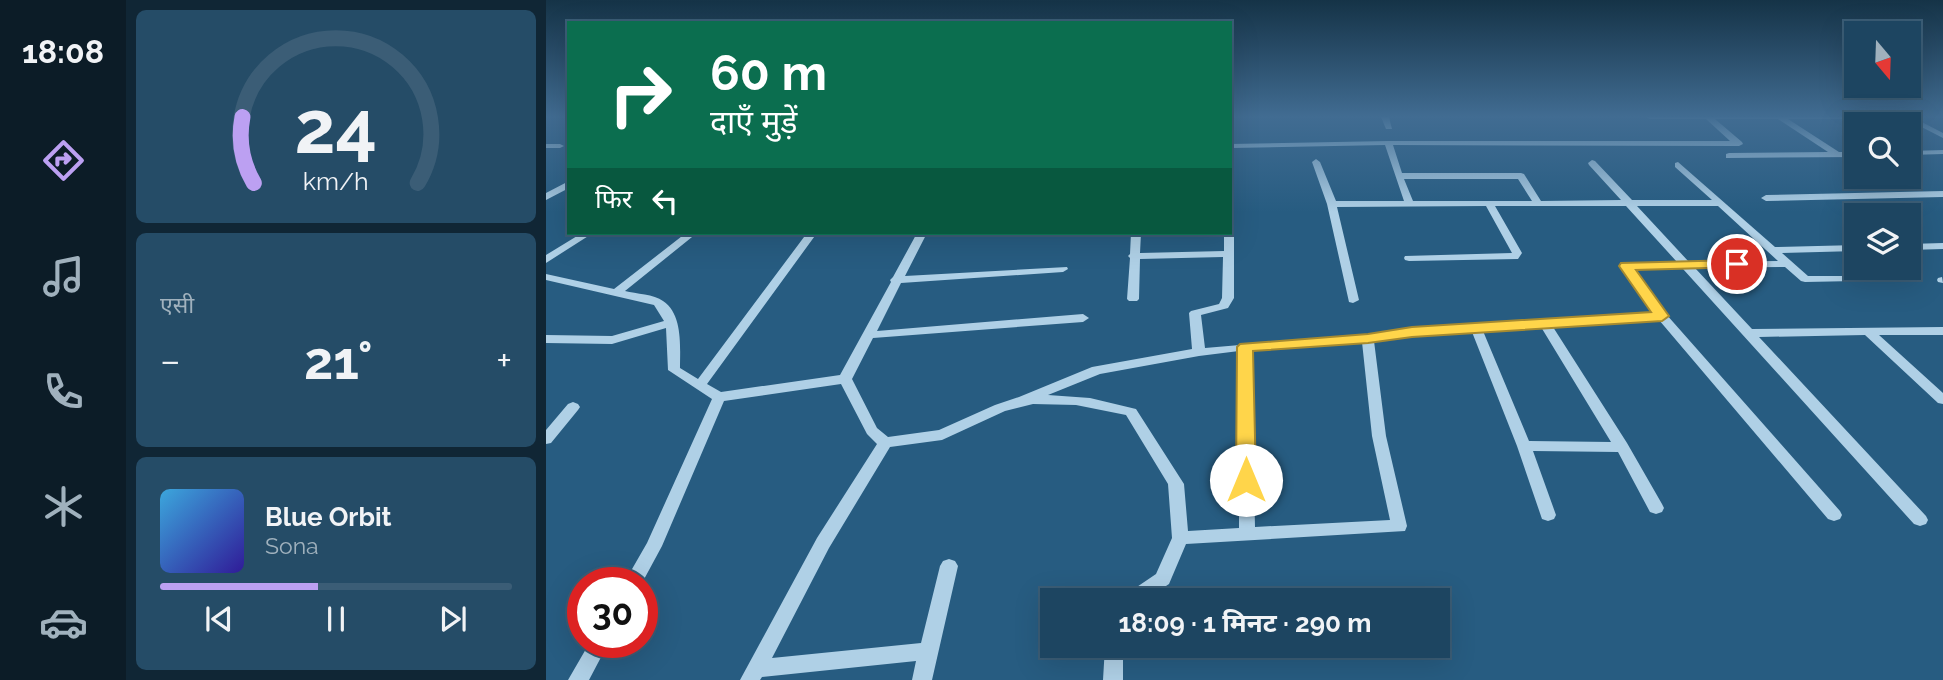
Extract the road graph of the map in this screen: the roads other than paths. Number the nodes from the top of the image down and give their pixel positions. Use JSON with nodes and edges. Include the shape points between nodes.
{"nodes":[{"id":1,"x":1390,"y":149,"type":"edge"},
{"id":2,"x":1745,"y":149,"type":"edge"},
{"id":3,"x":1829,"y":149,"type":"edge"},
{"id":4,"x":1943,"y":152,"type":"edge"},
{"id":5,"x":1921,"y":153,"type":"edge"},
{"id":6,"x":1837,"y":154,"type":"junction"},
{"id":7,"x":1844,"y":154,"type":"edge"},
{"id":8,"x":1729,"y":156,"type":"dead end"},
{"id":9,"x":1754,"y":156,"type":"junction"},
{"id":10,"x":1317,"y":162,"type":"dead end"},
{"id":11,"x":1592,"y":163,"type":"dead end"},
{"id":12,"x":1678,"y":165,"type":"dead end"},
{"id":13,"x":1399,"y":176,"type":"junction"},
{"id":14,"x":567,"y":185,"type":"edge"},
{"id":15,"x":1943,"y":194,"type":"edge"},
{"id":16,"x":546,"y":197,"type":"edge"},
{"id":17,"x":1766,"y":198,"type":"dead end"},
{"id":18,"x":1538,"y":203,"type":"junction"},
{"id":19,"x":1628,"y":203,"type":"junction"},
{"id":20,"x":1721,"y":203,"type":"junction"},
{"id":21,"x":1332,"y":204,"type":"junction"},
{"id":22,"x":1410,"y":204,"type":"junction"},
{"id":23,"x":1489,"y":204,"type":"junction"},
{"id":24,"x":585,"y":235,"type":"edge"},
{"id":25,"x":689,"y":235,"type":"edge"},
{"id":26,"x":811,"y":235,"type":"edge"},
{"id":27,"x":921,"y":235,"type":"edge"},
{"id":28,"x":1136,"y":235,"type":"edge"},
{"id":29,"x":1229,"y":235,"type":"edge"},
{"id":30,"x":1943,"y":246,"type":"edge"},
{"id":31,"x":1921,"y":247,"type":"edge"},
{"id":32,"x":1844,"y":248,"type":"edge"},
{"id":33,"x":1773,"y":250,"type":"junction"},
{"id":34,"x":1230,"y":254,"type":"junction"},
{"id":35,"x":1133,"y":256,"type":"junction"},
{"id":36,"x":1409,"y":258,"type":"dead end"},
{"id":37,"x":546,"y":260,"type":"edge"},
{"id":38,"x":1788,"y":264,"type":"junction"},
{"id":39,"x":1686,"y":265,"type":"junction"},
{"id":40,"x":1063,"y":269,"type":"dead end"},
{"id":41,"x":546,"y":277,"type":"edge"},
{"id":42,"x":1844,"y":278,"type":"edge"},
{"id":43,"x":895,"y":280,"type":"junction"},
{"id":44,"x":617,"y":292,"type":"junction"},
{"id":45,"x":1133,"y":299,"type":"dead end"},
{"id":46,"x":1353,"y":300,"type":"dead end"},
{"id":47,"x":1662,"y":316,"type":"junction"},
{"id":48,"x":1083,"y":318,"type":"dead end"},
{"id":49,"x":672,"y":323,"type":"junction"},
{"id":50,"x":1546,"y":325,"type":"junction"},
{"id":51,"x":1478,"y":330,"type":"junction"},
{"id":52,"x":1943,"y":331,"type":"edge"},
{"id":53,"x":1868,"y":332,"type":"junction"},
{"id":54,"x":1750,"y":333,"type":"junction"},
{"id":55,"x":867,"y":335,"type":"junction"},
{"id":56,"x":1368,"y":338,"type":"junction"},
{"id":57,"x":546,"y":339,"type":"edge"},
{"id":58,"x":1245,"y":347,"type":"junction"},
{"id":59,"x":1199,"y":352,"type":"junction"},
{"id":60,"x":845,"y":379,"type":"junction"},
{"id":61,"x":701,"y":385,"type":"junction"},
{"id":62,"x":719,"y":397,"type":"junction"},
{"id":63,"x":1943,"y":400,"type":"edge"},
{"id":64,"x":1019,"y":401,"type":"junction"},
{"id":65,"x":573,"y":408,"type":"dead end"},
{"id":66,"x":546,"y":439,"type":"edge"},
{"id":67,"x":885,"y":443,"type":"junction"},
{"id":68,"x":1524,"y":446,"type":"junction"},
{"id":69,"x":1622,"y":447,"type":"junction"},
{"id":70,"x":1656,"y":508,"type":"dead end"},
{"id":71,"x":1548,"y":515,"type":"dead end"},
{"id":72,"x":1834,"y":515,"type":"dead end"},
{"id":73,"x":1920,"y":520,"type":"dead end"},
{"id":74,"x":1247,"y":534,"type":"junction"},
{"id":75,"x":1180,"y":538,"type":"junction"},
{"id":76,"x":949,"y":566,"type":"dead end"},
{"id":77,"x":642,"y":567,"type":"edge"},
{"id":78,"x":1149,"y":588,"type":"edge"},
{"id":79,"x":928,"y":651,"type":"junction"},
{"id":80,"x":591,"y":658,"type":"edge"},
{"id":81,"x":1114,"y":658,"type":"edge"},
{"id":82,"x":753,"y":674,"type":"edge"},
{"id":83,"x":578,"y":680,"type":"edge"},
{"id":84,"x":922,"y":680,"type":"edge"},
{"id":85,"x":1113,"y":680,"type":"edge"}],
"edges":[{"from":1,"to":13,"type":"street"},
{"from":2,"to":9,"type":"street"},
{"from":3,"to":6,"type":"street"},
{"from":4,"to":5,"type":"street"},
{"from":6,"to":7,"type":"street"},
{"from":6,"to":9,"type":"street"},
{"from":8,"to":9,"type":"street"},
{"from":10,"to":21,"type":"street"},
{"from":11,"to":19,"type":"street"},
{"from":12,"to":20,"type":"street"},
{"from":13,"to":18,"type":"street","via":[[1521,176]]},
{"from":13,"to":22,"type":"street"},
{"from":14,"to":16,"type":"street"},
{"from":15,"to":17,"type":"street"},
{"from":18,"to":19,"type":"street"},
{"from":18,"to":23,"type":"street"},
{"from":19,"to":20,"type":"street"},
{"from":19,"to":39,"type":"street"},
{"from":20,"to":33,"type":"street"},
{"from":21,"to":22,"type":"street"},
{"from":21,"to":46,"type":"street"},
{"from":22,"to":23,"type":"street"},
{"from":23,"to":36,"type":"street","via":[[1517,253],[1514,257]]},
{"from":24,"to":37,"type":"street"},
{"from":25,"to":44,"type":"street"},
{"from":26,"to":61,"type":"street"},
{"from":27,"to":43,"type":"street"},
{"from":28,"to":35,"type":"street"},
{"from":29,"to":34,"type":"street"},
{"from":30,"to":31,"type":"street"},
{"from":32,"to":33,"type":"street"},
{"from":33,"to":38,"type":"street"},
{"from":34,"to":35,"type":"street"},
{"from":34,"to":59,"type":"street","via":[[1224,306],[1195,313]]},
{"from":35,"to":45,"type":"street"},
{"from":38,"to":39,"type":"street"},
{"from":38,"to":42,"type":"street","via":[[1805,279]]},
{"from":39,"to":47,"type":"street","via":[[1626,266]]},
{"from":39,"to":54,"type":"street"},
{"from":40,"to":43,"type":"street"},
{"from":41,"to":44,"type":"street"},
{"from":43,"to":55,"type":"street"},
{"from":44,"to":49,"type":"street","via":[[658,302]]},
{"from":47,"to":50,"type":"street"},
{"from":47,"to":72,"type":"street"},
{"from":48,"to":55,"type":"street"},
{"from":49,"to":57,"type":"street","via":[[612,340]]},
{"from":49,"to":61,"type":"street","via":[[674,370]]},
{"from":50,"to":51,"type":"street"},
{"from":50,"to":69,"type":"street"},
{"from":51,"to":56,"type":"street"},
{"from":51,"to":68,"type":"street"},
{"from":52,"to":53,"type":"street"},
{"from":53,"to":54,"type":"street"},
{"from":53,"to":63,"type":"street"},
{"from":54,"to":73,"type":"street"},
{"from":55,"to":60,"type":"street"},
{"from":56,"to":58,"type":"street"},
{"from":56,"to":74,"type":"street","via":[[1380,436],[1399,526]]},
{"from":58,"to":59,"type":"street"},
{"from":58,"to":74,"type":"street"},
{"from":59,"to":64,"type":"street","via":[[1097,370]]},
{"from":60,"to":62,"type":"street"},
{"from":60,"to":67,"type":"street","via":[[872,431]]},
{"from":61,"to":62,"type":"street"},
{"from":62,"to":77,"type":"street"},
{"from":64,"to":67,"type":"street","via":[[940,436]]},
{"from":64,"to":75,"type":"street","via":[[1085,400],[1131,412],[1176,484]]},
{"from":65,"to":66,"type":"street"},
{"from":67,"to":82,"type":"street","via":[[823,543]]},
{"from":68,"to":69,"type":"street"},
{"from":68,"to":71,"type":"street"},
{"from":69,"to":70,"type":"street"},
{"from":74,"to":75,"type":"street"},
{"from":75,"to":78,"type":"street","via":[[1163,579]]},
{"from":76,"to":79,"type":"street"},
{"from":79,"to":82,"type":"street"},
{"from":79,"to":84,"type":"street"},
{"from":80,"to":83,"type":"street"},
{"from":81,"to":85,"type":"street"}]}
